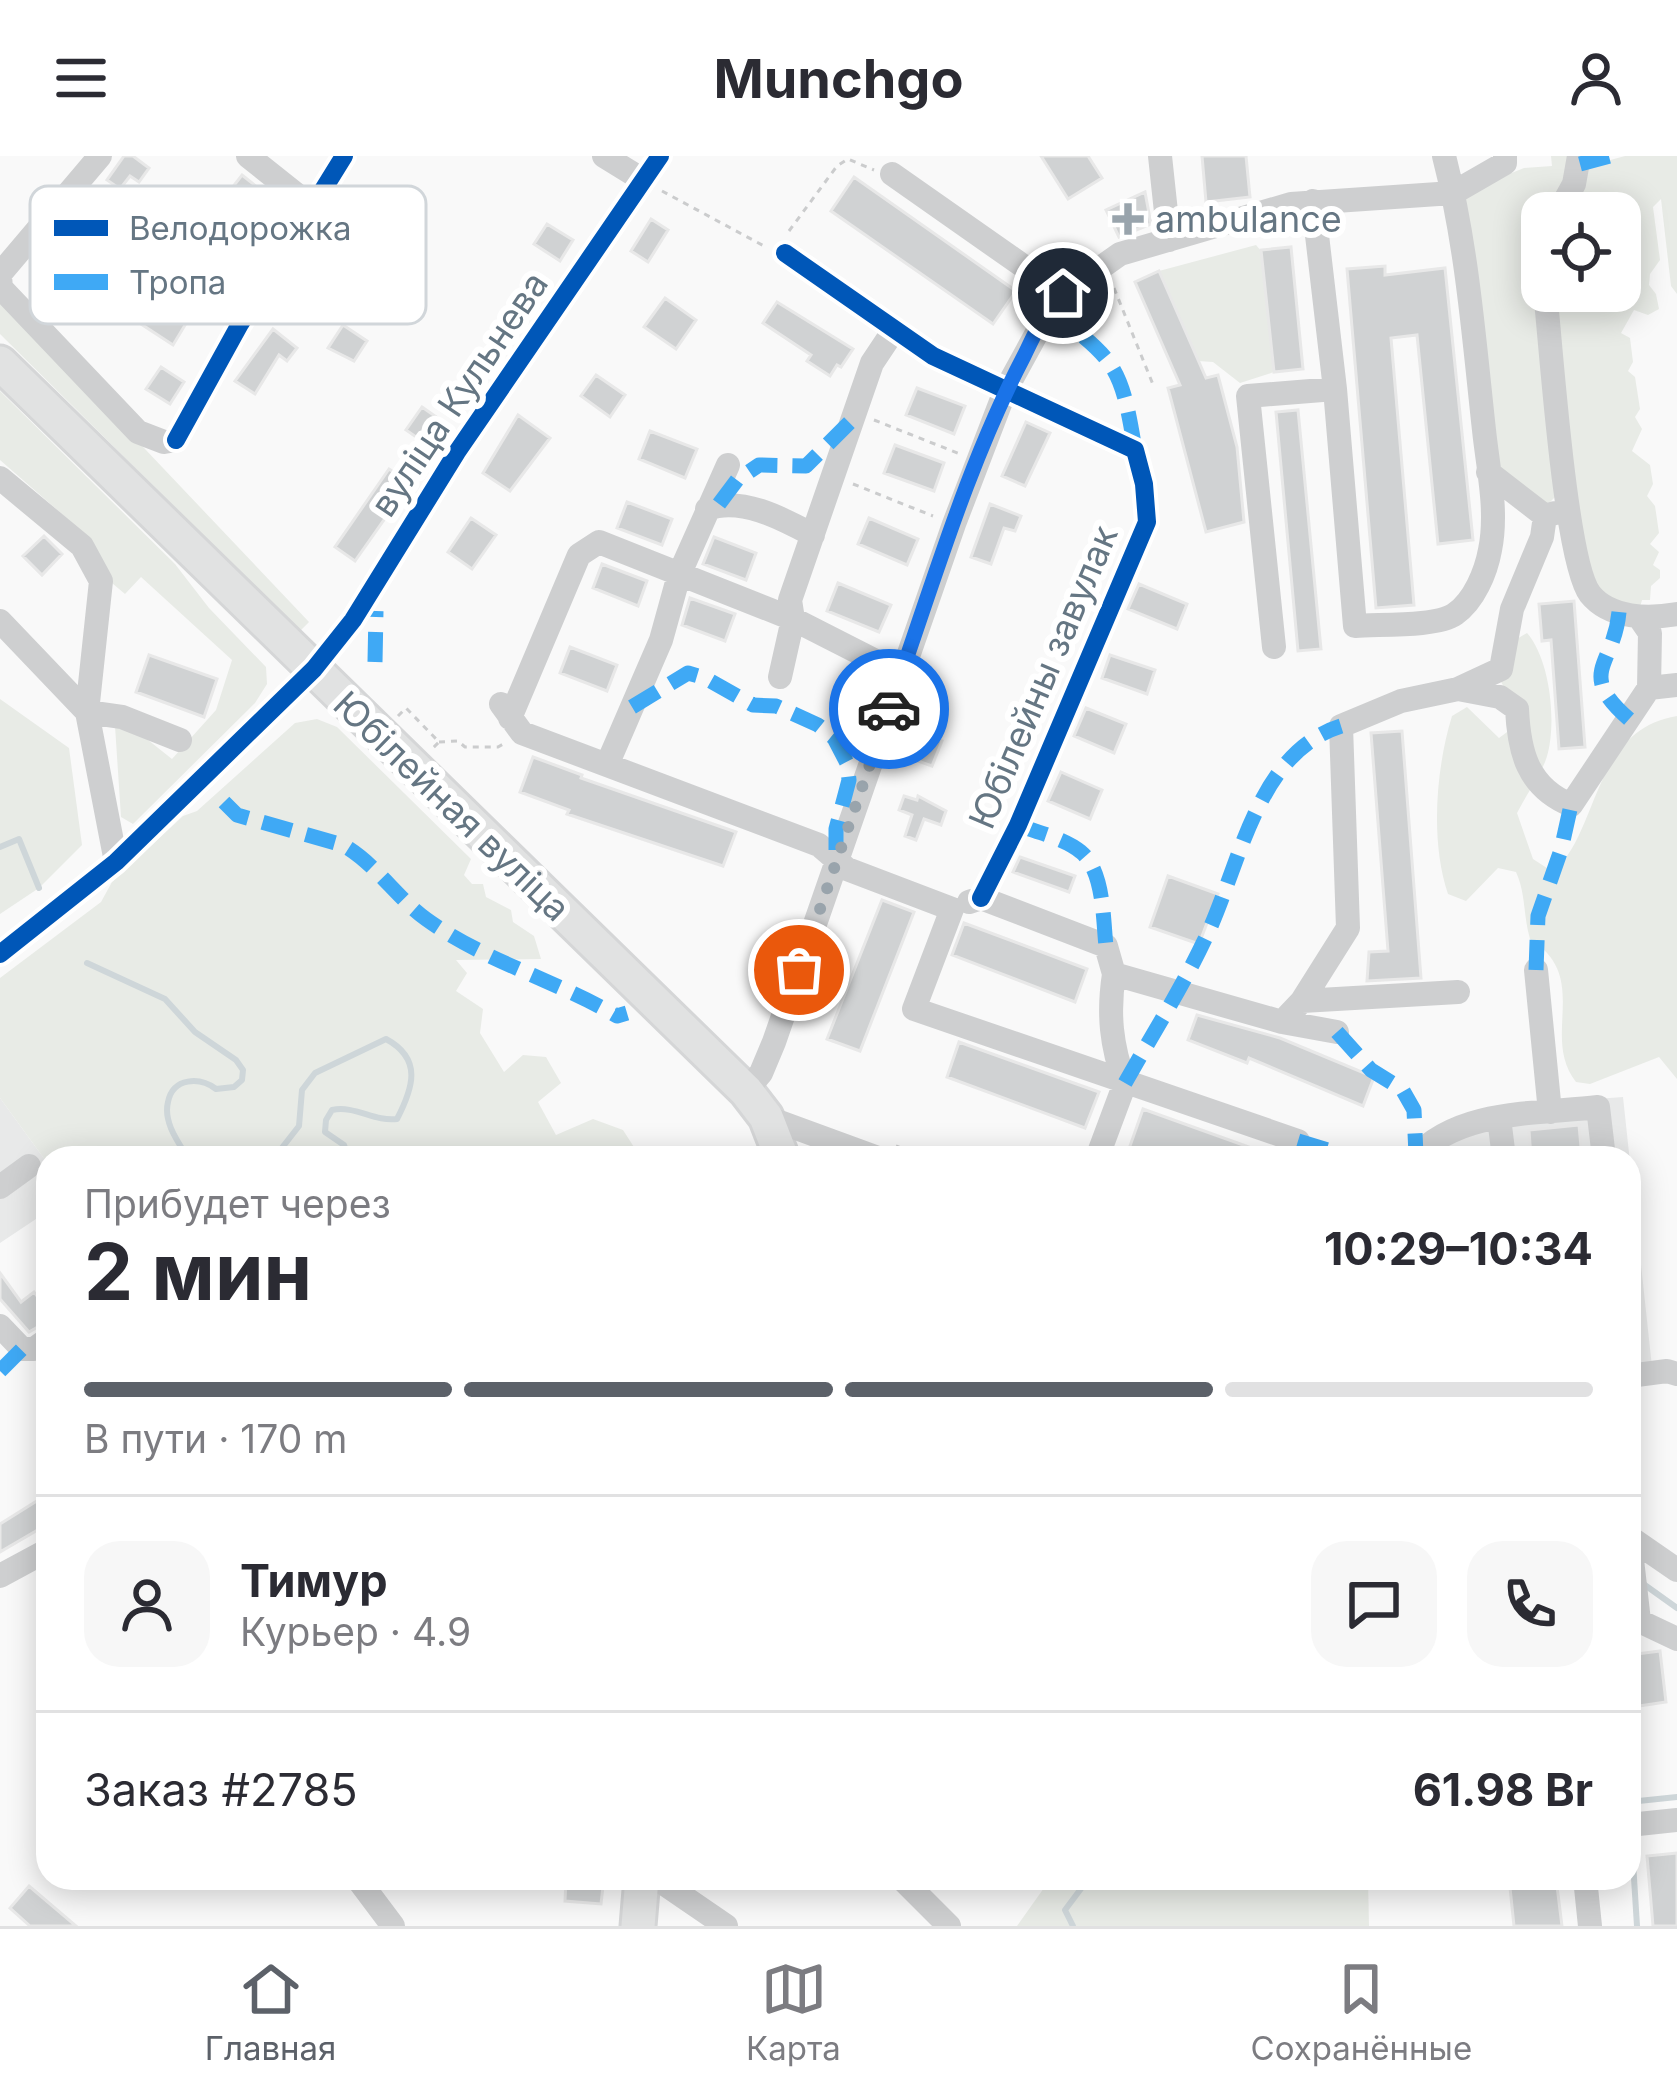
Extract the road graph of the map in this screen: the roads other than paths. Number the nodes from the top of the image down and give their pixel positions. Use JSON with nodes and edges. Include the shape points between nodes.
{"nodes":[{"id":1,"x":100,"y":156,"type":"edge"},
{"id":2,"x":248,"y":156,"type":"edge"},
{"id":3,"x":344,"y":156,"type":"edge"},
{"id":4,"x":604,"y":156,"type":"edge"},
{"id":5,"x":660,"y":156,"type":"edge"},
{"id":6,"x":1160,"y":156,"type":"edge"},
{"id":7,"x":1444,"y":156,"type":"edge"},
{"id":8,"x":1504,"y":156,"type":"edge"},
{"id":9,"x":1579,"y":156,"type":"edge"},
{"id":10,"x":892,"y":174,"type":"road end"},
{"id":11,"x":649,"y":184,"type":"junction"},
{"id":12,"x":74,"y":186,"type":"edge"},
{"id":13,"x":286,"y":186,"type":"edge"},
{"id":14,"x":325,"y":186,"type":"edge"},
{"id":15,"x":1570,"y":192,"type":"edge"},
{"id":16,"x":1454,"y":193,"type":"junction"},
{"id":17,"x":1312,"y":201,"type":"junction"},
{"id":18,"x":30,"y":238,"type":"edge"},
{"id":19,"x":1169,"y":240,"type":"junction"},
{"id":20,"x":780,"y":252,"type":"road end"},
{"id":21,"x":0,"y":275,"type":"edge"},
{"id":22,"x":1083,"y":278,"type":"junction"},
{"id":23,"x":1546,"y":312,"type":"edge"},
{"id":24,"x":30,"y":318,"type":"edge"},
{"id":25,"x":35,"y":324,"type":"edge"},
{"id":26,"x":244,"y":324,"type":"edge"},
{"id":27,"x":894,"y":330,"type":"junction"},
{"id":28,"x":0,"y":364,"type":"edge"},
{"id":29,"x":1335,"y":388,"type":"junction"},
{"id":30,"x":1005,"y":392,"type":"junction"},
{"id":31,"x":728,"y":465,"type":"dead end"},
{"id":32,"x":1488,"y":472,"type":"junction"},
{"id":33,"x":0,"y":478,"type":"edge"},
{"id":34,"x":707,"y":509,"type":"junction"},
{"id":35,"x":1557,"y":512,"type":"junction"},
{"id":36,"x":813,"y":535,"type":"junction"},
{"id":37,"x":680,"y":575,"type":"junction"},
{"id":38,"x":1677,"y":614,"type":"edge"},
{"id":39,"x":1640,"y":617,"type":"junction"},
{"id":40,"x":793,"y":619,"type":"junction"},
{"id":41,"x":0,"y":621,"type":"edge"},
{"id":42,"x":1274,"y":647,"type":"dead end"},
{"id":43,"x":314,"y":669,"type":"junction"},
{"id":44,"x":901,"y":674,"type":"junction"},
{"id":45,"x":780,"y":677,"type":"dead end"},
{"id":46,"x":1677,"y":685,"type":"edge"},
{"id":47,"x":1649,"y":688,"type":"junction"},
{"id":48,"x":1458,"y":689,"type":"junction"},
{"id":49,"x":87,"y":712,"type":"junction"},
{"id":50,"x":180,"y":740,"type":"dead end"},
{"id":51,"x":607,"y":766,"type":"junction"},
{"id":52,"x":836,"y":861,"type":"junction"},
{"id":53,"x":116,"y":862,"type":"junction"},
{"id":54,"x":981,"y":898,"type":"junction"},
{"id":55,"x":952,"y":909,"type":"junction"},
{"id":56,"x":0,"y":953,"type":"edge"},
{"id":57,"x":1536,"y":970,"type":"dead end"},
{"id":58,"x":1114,"y":974,"type":"junction"},
{"id":59,"x":1458,"y":992,"type":"dead end"},
{"id":60,"x":1301,"y":1001,"type":"junction"},
{"id":61,"x":1282,"y":1022,"type":"junction"},
{"id":62,"x":1337,"y":1033,"type":"dead end"},
{"id":63,"x":1125,"y":1083,"type":"junction"},
{"id":64,"x":756,"y":1104,"type":"junction"},
{"id":65,"x":1550,"y":1112,"type":"junction"},
{"id":66,"x":1499,"y":1118,"type":"junction"},
{"id":67,"x":1298,"y":1141,"type":"dead end"},
{"id":68,"x":776,"y":1146,"type":"edge"},
{"id":69,"x":851,"y":1146,"type":"edge"},
{"id":70,"x":1101,"y":1146,"type":"edge"},
{"id":71,"x":1428,"y":1146,"type":"edge"},
{"id":72,"x":1502,"y":1146,"type":"edge"},
{"id":73,"x":1603,"y":1146,"type":"edge"},
{"id":74,"x":29,"y":1166,"type":"dead end"},
{"id":75,"x":0,"y":1187,"type":"edge"},
{"id":76,"x":0,"y":1326,"type":"edge"},
{"id":77,"x":36,"y":1347,"type":"edge"},
{"id":78,"x":1641,"y":1374,"type":"edge"},
{"id":79,"x":1677,"y":1374,"type":"edge"},
{"id":80,"x":1641,"y":1544,"type":"edge"},
{"id":81,"x":36,"y":1556,"type":"edge"},
{"id":82,"x":1677,"y":1570,"type":"edge"},
{"id":83,"x":0,"y":1576,"type":"edge"},
{"id":84,"x":1641,"y":1622,"type":"edge"},
{"id":85,"x":1677,"y":1640,"type":"edge"},
{"id":86,"x":1677,"y":1820,"type":"edge"},
{"id":87,"x":1641,"y":1824,"type":"edge"},
{"id":88,"x":366,"y":1890,"type":"edge"},
{"id":89,"x":641,"y":1890,"type":"edge"},
{"id":90,"x":674,"y":1890,"type":"edge"},
{"id":91,"x":913,"y":1890,"type":"edge"},
{"id":92,"x":1586,"y":1890,"type":"edge"},
{"id":93,"x":392,"y":1926,"type":"edge"},
{"id":94,"x":638,"y":1926,"type":"edge"},
{"id":95,"x":726,"y":1926,"type":"edge"},
{"id":96,"x":949,"y":1926,"type":"edge"},
{"id":97,"x":1590,"y":1926,"type":"edge"}],
"edges":[{"from":1,"to":12,"type":"street"},
{"from":2,"to":13,"type":"street"},
{"from":3,"to":14,"type":"street"},
{"from":4,"to":11,"type":"street"},
{"from":5,"to":11,"type":"street","name":"вуліца Кульнева"},
{"from":6,"to":19,"type":"street"},
{"from":7,"to":16,"type":"street"},
{"from":8,"to":16,"type":"street","via":[[1505,163]]},
{"from":9,"to":15,"type":"street"},
{"from":10,"to":22,"type":"street"},
{"from":11,"to":43,"type":"street","name":"вуліца Кульнева"},
{"from":16,"to":17,"type":"street"},
{"from":16,"to":32,"type":"street"},
{"from":17,"to":19,"type":"street"},
{"from":17,"to":29,"type":"street"},
{"from":18,"to":21,"type":"street"},
{"from":19,"to":22,"type":"street","via":[[1120,254]]},
{"from":20,"to":27,"type":"street","name":"Юбілейны завулак"},
{"from":21,"to":24,"type":"street","via":[[1,288]]},
{"from":22,"to":30,"type":"street","via":[[1048,309]]},
{"from":23,"to":35,"type":"street"},
{"from":25,"to":26,"type":"street","via":[[138,432],[164,442],[176,440]]},
{"from":27,"to":30,"type":"street","name":"Юбілейны завулак"},
{"from":27,"to":36,"type":"street","via":[[872,363]]},
{"from":28,"to":43,"type":"main road","name":"Юбілейная вуліца"},
{"from":29,"to":32,"type":"street","via":[[1354,626],[1441,620],[1469,598],[1491,549]]},
{"from":29,"to":42,"type":"street","via":[[1248,396]]},
{"from":30,"to":44,"type":"street"},
{"from":30,"to":54,"type":"street","name":"Юбілейны завулак","via":[[1135,450],[1147,522]]},
{"from":31,"to":34,"type":"street"},
{"from":32,"to":35,"type":"street"},
{"from":33,"to":49,"type":"street","via":[[82,546],[101,580]]},
{"from":34,"to":36,"type":"street","via":[[719,504],[775,515]]},
{"from":34,"to":37,"type":"street"},
{"from":35,"to":39,"type":"street","via":[[1589,593]]},
{"from":35,"to":48,"type":"street","via":[[1512,609],[1501,669]]},
{"from":36,"to":40,"type":"street","via":[[790,600]]},
{"from":37,"to":40,"type":"street"},
{"from":37,"to":51,"type":"street"},
{"from":37,"to":51,"type":"street","via":[[599,542],[587,546],[511,718]]},
{"from":38,"to":39,"type":"street"},
{"from":39,"to":47,"type":"street","via":[[1650,633]]},
{"from":40,"to":44,"type":"street"},
{"from":40,"to":45,"type":"street"},
{"from":41,"to":49,"type":"street"},
{"from":43,"to":53,"type":"street","name":"вуліца Кульнева"},
{"from":43,"to":64,"type":"main road","name":"Юбілейная вуліца"},
{"from":44,"to":52,"type":"street"},
{"from":46,"to":47,"type":"street"},
{"from":47,"to":48,"type":"street","via":[[1571,805],[1551,797],[1520,753],[1517,709]]},
{"from":48,"to":60,"type":"street","via":[[1341,726],[1348,928]]},
{"from":49,"to":50,"type":"street"},
{"from":49,"to":53,"type":"street"},
{"from":51,"to":52,"type":"street","via":[[820,845]]},
{"from":52,"to":55,"type":"street"},
{"from":52,"to":64,"type":"street"},
{"from":53,"to":56,"type":"street","name":"вуліца Кульнева"},
{"from":54,"to":55,"type":"street"},
{"from":54,"to":58,"type":"street","via":[[1106,946]]},
{"from":55,"to":63,"type":"street","via":[[914,1009]]},
{"from":57,"to":65,"type":"street"},
{"from":58,"to":61,"type":"street"},
{"from":58,"to":63,"type":"street","via":[[1109,1008]]},
{"from":59,"to":60,"type":"street"},
{"from":60,"to":61,"type":"street"},
{"from":61,"to":62,"type":"street"},
{"from":63,"to":67,"type":"street"},
{"from":63,"to":70,"type":"street"},
{"from":64,"to":68,"type":"main road"},
{"from":64,"to":69,"type":"street","name":"Юбілейная вуліца"},
{"from":65,"to":66,"type":"street"},
{"from":65,"to":73,"type":"street","via":[[1598,1107]]},
{"from":66,"to":71,"type":"street"},
{"from":66,"to":72,"type":"street"},
{"from":74,"to":75,"type":"street"},
{"from":76,"to":77,"type":"street","via":[[22,1348]]},
{"from":78,"to":79,"type":"street"},
{"from":80,"to":82,"type":"street"},
{"from":81,"to":83,"type":"street"},
{"from":84,"to":85,"type":"street"},
{"from":86,"to":87,"type":"street"},
{"from":88,"to":93,"type":"street"},
{"from":89,"to":94,"type":"main road"},
{"from":90,"to":95,"type":"street"},
{"from":91,"to":96,"type":"street"},
{"from":92,"to":97,"type":"street"}]}
